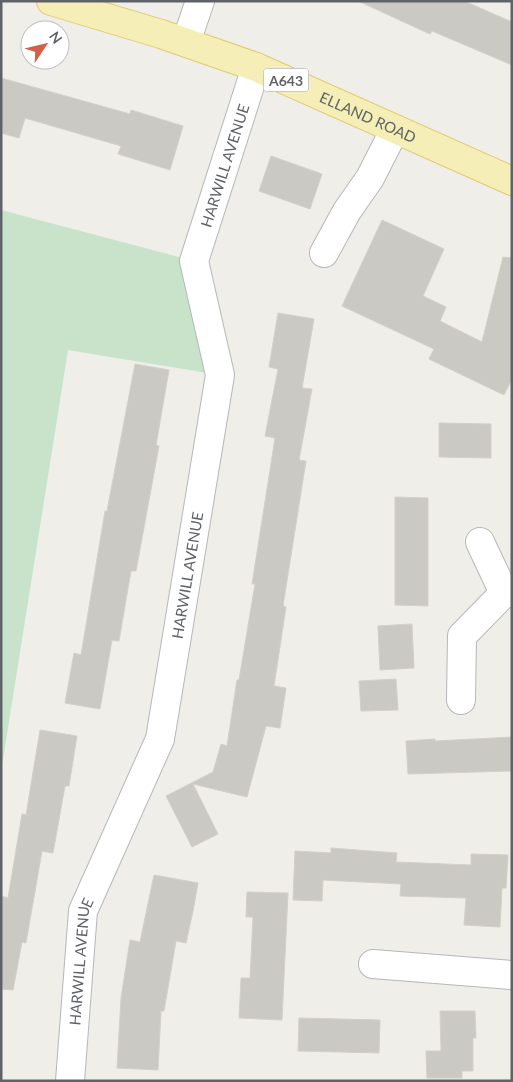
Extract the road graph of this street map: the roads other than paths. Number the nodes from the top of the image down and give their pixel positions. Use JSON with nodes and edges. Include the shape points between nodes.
{"nodes":[{"id":1,"x":52,"y":1,"type":"edge"},
{"id":2,"x":200,"y":1,"type":"edge"},
{"id":3,"x":186,"y":42,"type":"junction"},
{"id":4,"x":256,"y":67,"type":"junction"},
{"id":5,"x":395,"y":128,"type":"junction"},
{"id":6,"x":512,"y":181,"type":"edge"},
{"id":7,"x":324,"y":253,"type":"dead end"},
{"id":8,"x":480,"y":542,"type":"dead end"},
{"id":9,"x":508,"y":593,"type":"edge"},
{"id":10,"x":461,"y":700,"type":"dead end"},
{"id":11,"x":373,"y":964,"type":"dead end"},
{"id":12,"x":512,"y":975,"type":"edge"},
{"id":13,"x":70,"y":1081,"type":"edge"}],
"edges":[{"from":1,"to":3,"type":"main road","name":"ELLAND ROAD","number":"A643"},
{"from":2,"to":3,"type":"street"},
{"from":3,"to":4,"type":"main road","name":"ELLAND ROAD","number":"A643"},
{"from":4,"to":5,"type":"main road","name":"ELLAND ROAD","number":"A643"},
{"from":4,"to":13,"type":"street","name":"HARWILL AVENUE","via":[[194,261],[220,376],[160,739],[83,911]]},
{"from":5,"to":6,"type":"main road","name":"ELLAND ROAD","number":"A643"},
{"from":5,"to":7,"type":"street","via":[[370,178]]},
{"from":8,"to":9,"type":"street"},
{"from":9,"to":10,"type":"street","via":[[462,636]]},
{"from":11,"to":12,"type":"street"}]}
